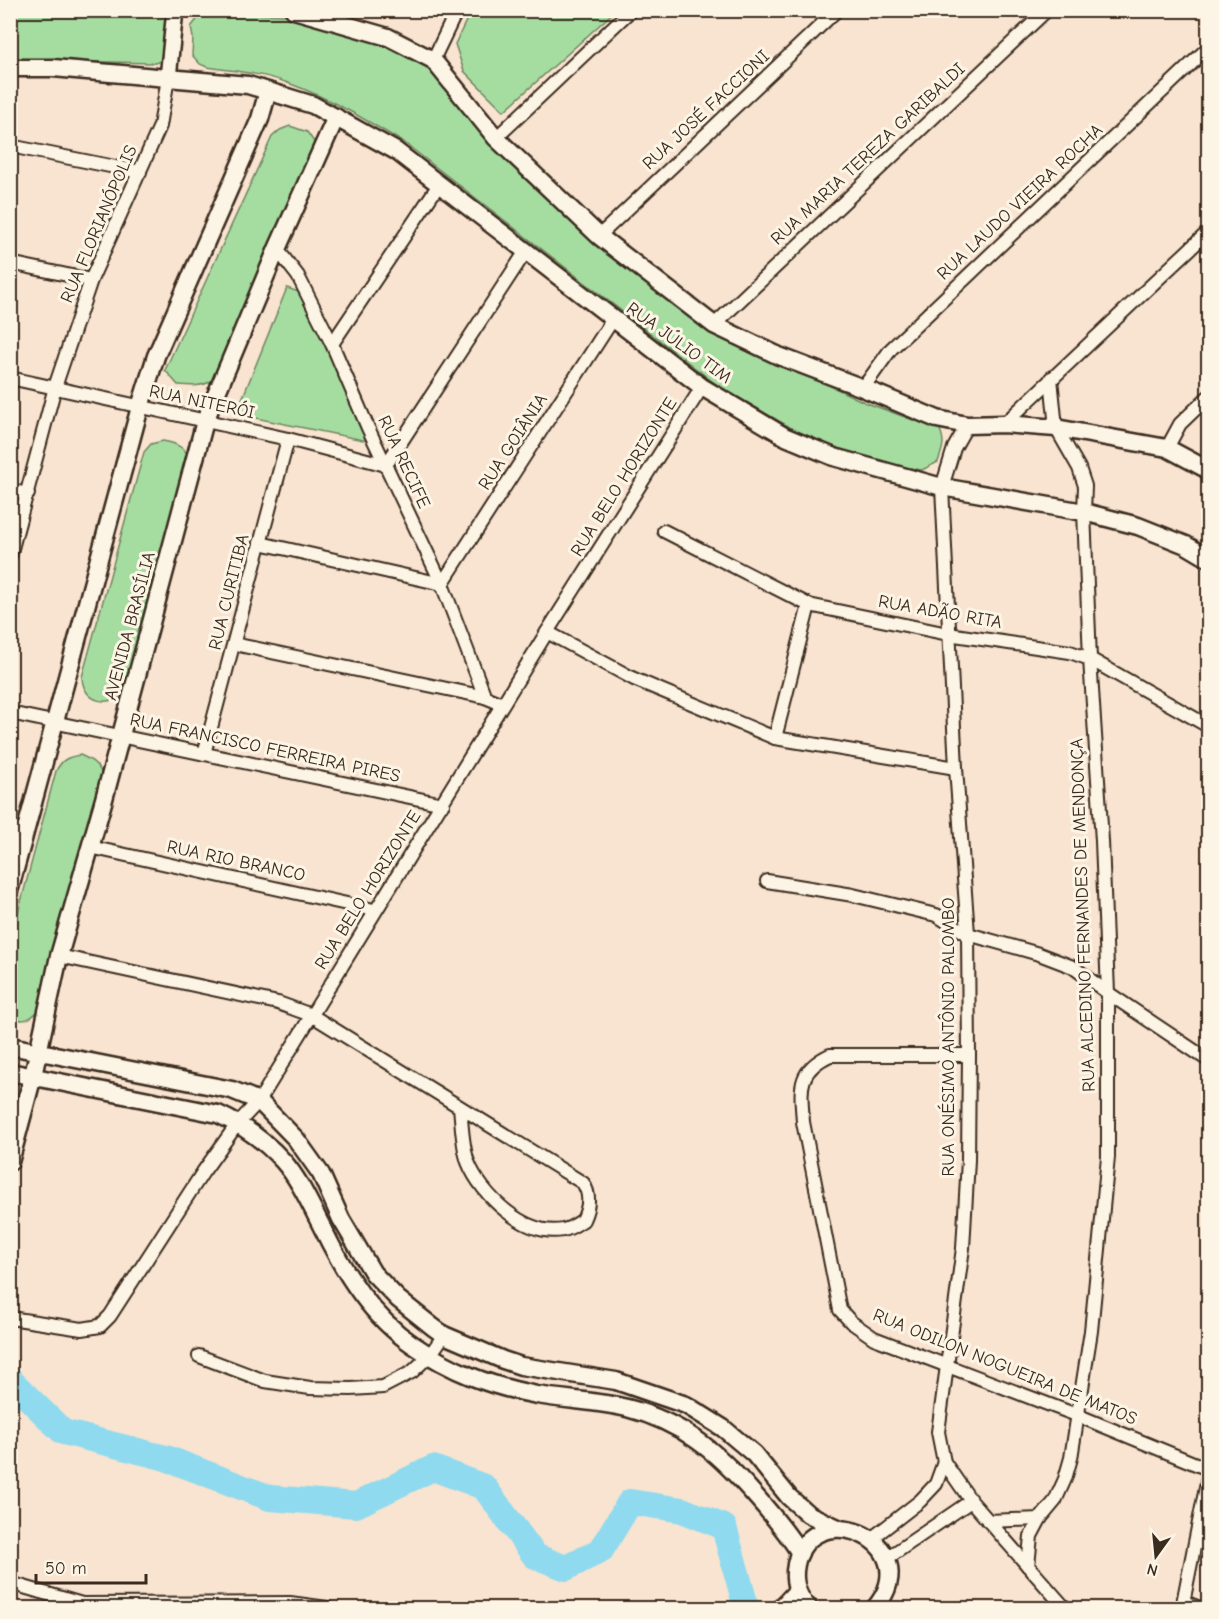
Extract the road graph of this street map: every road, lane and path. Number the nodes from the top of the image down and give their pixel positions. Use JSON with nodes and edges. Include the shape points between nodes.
{"nodes":[{"id":1,"x":175,"y":10,"type":"edge"},
{"id":2,"x":294,"y":10,"type":"edge"},
{"id":3,"x":457,"y":10,"type":"edge"},
{"id":4,"x":631,"y":10,"type":"edge"},
{"id":5,"x":837,"y":10,"type":"edge"},
{"id":6,"x":1047,"y":10,"type":"edge"},
{"id":7,"x":1209,"y":48,"type":"edge"},
{"id":8,"x":433,"y":60,"type":"junction"},
{"id":9,"x":10,"y":68,"type":"edge"},
{"id":10,"x":168,"y":78,"type":"junction"},
{"id":11,"x":268,"y":91,"type":"junction"},
{"id":12,"x":336,"y":117,"type":"junction"},
{"id":13,"x":496,"y":138,"type":"junction"},
{"id":14,"x":10,"y":146,"type":"edge"},
{"id":15,"x":140,"y":172,"type":"junction"},
{"id":16,"x":440,"y":183,"type":"junction"},
{"id":17,"x":1209,"y":232,"type":"edge"},
{"id":18,"x":599,"y":236,"type":"junction"},
{"id":19,"x":277,"y":249,"type":"junction"},
{"id":20,"x":526,"y":251,"type":"junction"},
{"id":21,"x":10,"y":263,"type":"edge"},
{"id":22,"x":91,"y":280,"type":"junction"},
{"id":23,"x":613,"y":319,"type":"junction"},
{"id":24,"x":714,"y":325,"type":"junction"},
{"id":25,"x":332,"y":344,"type":"junction"},
{"id":26,"x":10,"y":378,"type":"edge"},
{"id":27,"x":1051,"y":378,"type":"junction"},
{"id":28,"x":55,"y":387,"type":"junction"},
{"id":29,"x":702,"y":387,"type":"junction"},
{"id":30,"x":863,"y":388,"type":"junction"},
{"id":31,"x":1209,"y":397,"type":"edge"},
{"id":32,"x":140,"y":408,"type":"junction"},
{"id":33,"x":205,"y":421,"type":"junction"},
{"id":34,"x":1004,"y":424,"type":"junction"},
{"id":35,"x":968,"y":425,"type":"junction"},
{"id":36,"x":1056,"y":428,"type":"junction"},
{"id":37,"x":288,"y":439,"type":"junction"},
{"id":38,"x":1167,"y":448,"type":"junction"},
{"id":39,"x":386,"y":465,"type":"junction"},
{"id":40,"x":1209,"y":470,"type":"edge"},
{"id":41,"x":942,"y":487,"type":"junction"},
{"id":42,"x":10,"y":490,"type":"edge"},
{"id":43,"x":28,"y":494,"type":"junction"},
{"id":44,"x":1084,"y":512,"type":"junction"},
{"id":45,"x":664,"y":531,"type":"dead end"},
{"id":46,"x":260,"y":543,"type":"junction"},
{"id":47,"x":10,"y":556,"type":"edge"},
{"id":48,"x":1209,"y":558,"type":"edge"},
{"id":49,"x":442,"y":584,"type":"junction"},
{"id":50,"x":809,"y":605,"type":"junction"},
{"id":51,"x":547,"y":632,"type":"junction"},
{"id":52,"x":948,"y":634,"type":"junction"},
{"id":53,"x":234,"y":644,"type":"junction"},
{"id":54,"x":1090,"y":659,"type":"junction"},
{"id":55,"x":485,"y":697,"type":"junction"},
{"id":56,"x":502,"y":704,"type":"junction"},
{"id":57,"x":10,"y":713,"type":"edge"},
{"id":58,"x":55,"y":723,"type":"junction"},
{"id":59,"x":1209,"y":726,"type":"edge"},
{"id":60,"x":121,"y":737,"type":"junction"},
{"id":61,"x":776,"y":738,"type":"junction"},
{"id":62,"x":204,"y":754,"type":"junction"},
{"id":63,"x":956,"y":768,"type":"junction"},
{"id":64,"x":442,"y":804,"type":"junction"},
{"id":65,"x":18,"y":831,"type":"edge"},
{"id":66,"x":90,"y":847,"type":"junction"},
{"id":67,"x":767,"y":881,"type":"dead end"},
{"id":68,"x":10,"y":888,"type":"edge"},
{"id":69,"x":374,"y":910,"type":"junction"},
{"id":70,"x":968,"y":934,"type":"junction"},
{"id":71,"x":58,"y":956,"type":"junction"},
{"id":72,"x":1108,"y":993,"type":"junction"},
{"id":73,"x":312,"y":1015,"type":"junction"},
{"id":74,"x":10,"y":1046,"type":"edge"},
{"id":75,"x":38,"y":1052,"type":"junction"},
{"id":76,"x":969,"y":1055,"type":"junction"},
{"id":77,"x":1209,"y":1060,"type":"edge"},
{"id":78,"x":10,"y":1072,"type":"edge"},
{"id":79,"x":33,"y":1076,"type":"junction"},
{"id":80,"x":259,"y":1101,"type":"junction"},
{"id":81,"x":460,"y":1107,"type":"junction"},
{"id":82,"x":238,"y":1122,"type":"junction"},
{"id":83,"x":10,"y":1162,"type":"edge"},
{"id":84,"x":10,"y":1318,"type":"edge"},
{"id":85,"x":444,"y":1335,"type":"junction"},
{"id":86,"x":430,"y":1355,"type":"junction"},
{"id":87,"x":199,"y":1356,"type":"dead end"},
{"id":88,"x":946,"y":1366,"type":"junction"},
{"id":89,"x":1079,"y":1416,"type":"junction"},
{"id":90,"x":944,"y":1462,"type":"junction"},
{"id":91,"x":1209,"y":1470,"type":"edge"},
{"id":92,"x":1209,"y":1478,"type":"edge"},
{"id":93,"x":971,"y":1501,"type":"junction"},
{"id":94,"x":1040,"y":1519,"type":"junction"},
{"id":95,"x":988,"y":1521,"type":"junction"},
{"id":96,"x":838,"y":1528,"type":"junction"},
{"id":97,"x":871,"y":1539,"type":"junction"},
{"id":98,"x":800,"y":1552,"type":"junction"},
{"id":99,"x":886,"y":1559,"type":"junction"},
{"id":100,"x":1028,"y":1566,"type":"junction"},
{"id":101,"x":10,"y":1583,"type":"edge"},
{"id":102,"x":797,"y":1590,"type":"junction"},
{"id":103,"x":1183,"y":1605,"type":"edge"},
{"id":104,"x":82,"y":1606,"type":"edge"},
{"id":105,"x":882,"y":1606,"type":"edge"},
{"id":106,"x":327,"y":1608,"type":"edge"},
{"id":107,"x":780,"y":1608,"type":"edge"},
{"id":108,"x":809,"y":1608,"type":"edge"},
{"id":109,"x":1065,"y":1608,"type":"edge"},
{"id":110,"x":1200,"y":1608,"type":"edge"}],
"edges":[{"from":1,"to":10,"type":"street"},
{"from":2,"to":8,"type":"main road","via":[[388,37]]},
{"from":3,"to":8,"type":"street"},
{"from":4,"to":13,"type":"street"},
{"from":5,"to":18,"type":"street","name":"RUA JOSÉ FACCIONI"},
{"from":6,"to":24,"type":"street","name":"RUA MARIA TEREZA GARIBALDI"},
{"from":7,"to":30,"type":"street","name":"RUA LAUDO VIEIRA ROCHA","via":[[891,349]]},
{"from":8,"to":13,"type":"main road"},
{"from":9,"to":10,"type":"main road","name":"RUA JÚLIO TIM"},
{"from":10,"to":11,"type":"main road","name":"RUA JÚLIO TIM"},
{"from":10,"to":15,"type":"street","name":"RUA FLORIANÓPOLIS","via":[[160,126]]},
{"from":11,"to":12,"type":"main road","name":"RUA JÚLIO TIM"},
{"from":11,"to":32,"type":"main road","via":[[260,119],[156,356]]},
{"from":12,"to":16,"type":"main road","name":"RUA JÚLIO TIM","via":[[396,151]]},
{"from":12,"to":19,"type":"main road","name":"AVENIDA BRASÍLIA"},
{"from":13,"to":18,"type":"main road"},
{"from":14,"to":15,"type":"street"},
{"from":15,"to":22,"type":"street","name":"RUA FLORIANÓPOLIS"},
{"from":16,"to":20,"type":"main road","name":"RUA JÚLIO TIM"},
{"from":16,"to":25,"type":"street"},
{"from":17,"to":27,"type":"street"},
{"from":18,"to":24,"type":"main road"},
{"from":19,"to":25,"type":"street","name":"RUA RECIFE","via":[[298,276]]},
{"from":19,"to":33,"type":"main road","name":"AVENIDA BRASÍLIA"},
{"from":20,"to":23,"type":"main road","name":"RUA JÚLIO TIM"},
{"from":20,"to":39,"type":"street"},
{"from":21,"to":22,"type":"street"},
{"from":22,"to":28,"type":"street","name":"RUA FLORIANÓPOLIS"},
{"from":23,"to":29,"type":"main road","name":"RUA JÚLIO TIM"},
{"from":23,"to":49,"type":"street","name":"RUA GOIÂNIA"},
{"from":24,"to":30,"type":"main road","via":[[779,356]]},
{"from":25,"to":39,"type":"street","name":"RUA RECIFE"},
{"from":26,"to":28,"type":"street","name":"RUA NITERÓI"},
{"from":27,"to":34,"type":"street"},
{"from":27,"to":36,"type":"street","name":"RUA ALCEDINO FERNANDES DE MENDONÇA"},
{"from":28,"to":32,"type":"street","name":"RUA NITERÓI"},
{"from":28,"to":43,"type":"street","name":"RUA FLORIANÓPOLIS"},
{"from":29,"to":41,"type":"main road","name":"RUA JÚLIO TIM","via":[[786,437],[834,458]]},
{"from":29,"to":51,"type":"street","name":"RUA BELO HORIZONTE"},
{"from":30,"to":35,"type":"main road","via":[[937,419]]},
{"from":31,"to":38,"type":"street","via":[[1180,424]]},
{"from":32,"to":33,"type":"street","name":"RUA NITERÓI"},
{"from":32,"to":58,"type":"main road"},
{"from":33,"to":37,"type":"street","name":"RUA NITERÓI"},
{"from":33,"to":60,"type":"main road","name":"AVENIDA BRASÍLIA"},
{"from":34,"to":35,"type":"main road"},
{"from":34,"to":36,"type":"main road"},
{"from":35,"to":41,"type":"street","name":"RUA ONÉSIMO ANTÔNIO PALOMBO","via":[[954,448]]},
{"from":36,"to":38,"type":"main road"},
{"from":36,"to":44,"type":"street","name":"RUA ALCEDINO FERNANDES DE MENDONÇA","via":[[1083,477]]},
{"from":37,"to":39,"type":"street","name":"RUA NITERÓI"},
{"from":37,"to":46,"type":"street","name":"RUA CURITIBA"},
{"from":38,"to":40,"type":"main road"},
{"from":39,"to":49,"type":"street","name":"RUA RECIFE"},
{"from":41,"to":44,"type":"main road","name":"RUA JÚLIO TIM"},
{"from":41,"to":52,"type":"street","name":"RUA ONÉSIMO ANTÔNIO PALOMBO"},
{"from":42,"to":43,"type":"street"},
{"from":43,"to":47,"type":"street","name":"RUA FLORIANÓPOLIS"},
{"from":44,"to":48,"type":"main road","name":"RUA JÚLIO TIM","via":[[1138,526]]},
{"from":44,"to":54,"type":"street","name":"RUA ALCEDINO FERNANDES DE MENDONÇA"},
{"from":45,"to":50,"type":"street","name":"RUA ADÃO RITA"},
{"from":46,"to":49,"type":"street"},
{"from":46,"to":53,"type":"street","name":"RUA CURITIBA"},
{"from":49,"to":55,"type":"street","name":"RUA RECIFE"},
{"from":50,"to":52,"type":"street","name":"RUA ADÃO RITA"},
{"from":50,"to":61,"type":"street"},
{"from":51,"to":56,"type":"street","name":"RUA BELO HORIZONTE"},
{"from":51,"to":61,"type":"street","via":[[634,679]]},
{"from":52,"to":54,"type":"street","name":"RUA ADÃO RITA","via":[[1070,652]]},
{"from":52,"to":63,"type":"street","name":"RUA ONÉSIMO ANTÔNIO PALOMBO"},
{"from":53,"to":55,"type":"street"},
{"from":53,"to":62,"type":"street","name":"RUA CURITIBA"},
{"from":54,"to":59,"type":"street","name":"RUA ADÃO RITA"},
{"from":54,"to":72,"type":"street","name":"RUA ALCEDINO FERNANDES DE MENDONÇA"},
{"from":55,"to":56,"type":"street"},
{"from":56,"to":64,"type":"street","name":"RUA BELO HORIZONTE"},
{"from":57,"to":58,"type":"street","name":"RUA FRANCISCO FERREIRA PIRES"},
{"from":58,"to":60,"type":"street","name":"RUA FRANCISCO FERREIRA PIRES"},
{"from":58,"to":65,"type":"main road"},
{"from":60,"to":62,"type":"street","name":"RUA FRANCISCO FERREIRA PIRES"},
{"from":60,"to":66,"type":"main road","name":"AVENIDA BRASÍLIA"},
{"from":61,"to":63,"type":"street"},
{"from":62,"to":64,"type":"street","name":"RUA FRANCISCO FERREIRA PIRES"},
{"from":63,"to":70,"type":"street","name":"RUA ONÉSIMO ANTÔNIO PALOMBO"},
{"from":64,"to":69,"type":"street","name":"RUA BELO HORIZONTE"},
{"from":65,"to":68,"type":"main road"},
{"from":66,"to":69,"type":"street","name":"RUA RIO BRANCO"},
{"from":66,"to":71,"type":"main road","name":"AVENIDA BRASÍLIA"},
{"from":67,"to":70,"type":"street","via":[[853,895],[936,915]]},
{"from":69,"to":73,"type":"street","name":"RUA BELO HORIZONTE"},
{"from":70,"to":72,"type":"street","via":[[1073,967]]},
{"from":70,"to":76,"type":"street","name":"RUA ONÉSIMO ANTÔNIO PALOMBO"},
{"from":71,"to":73,"type":"street","via":[[278,1003]]},
{"from":71,"to":75,"type":"main road","name":"AVENIDA BRASÍLIA"},
{"from":72,"to":77,"type":"street"},
{"from":72,"to":89,"type":"street","name":"RUA ALCEDINO FERNANDES DE MENDONÇA","via":[[1107,1156]]},
{"from":73,"to":80,"type":"street","name":"RUA BELO HORIZONTE"},
{"from":73,"to":81,"type":"street"},
{"from":74,"to":75,"type":"main road"},
{"from":75,"to":79,"type":"main road","name":"AVENIDA BRASÍLIA"},
{"from":75,"to":80,"type":"main road","via":[[232,1090]]},
{"from":76,"to":88,"type":"street","name":"RUA ONÉSIMO ANTÔNIO PALOMBO","via":[[963,1248]]},
{"from":76,"to":88,"type":"street","name":"RUA ODILON NOGUEIRA DE MATOS","via":[[830,1055],[816,1062],[805,1075],[801,1090],[803,1122],[840,1310],[874,1338]]},
{"from":78,"to":79,"type":"main road"},
{"from":79,"to":82,"type":"main road","via":[[218,1114]]},
{"from":79,"to":83,"type":"main road","name":"AVENIDA BRASÍLIA"},
{"from":80,"to":82,"type":"street","name":"RUA BELO HORIZONTE"},
{"from":80,"to":85,"type":"main road","via":[[296,1139],[321,1174],[373,1273],[398,1299]]},
{"from":81,"to":81,"type":"street","via":[[583,1183],[589,1201],[583,1220],[565,1230],[540,1229],[520,1221],[489,1196],[468,1162]]},
{"from":82,"to":84,"type":"street","name":"RUA BELO HORIZONTE","via":[[110,1317],[100,1326],[82,1329]]},
{"from":82,"to":86,"type":"main road","via":[[285,1163],[335,1255],[382,1319]]},
{"from":85,"to":86,"type":"street"},
{"from":85,"to":96,"type":"main road","via":[[521,1366],[616,1381],[686,1405],[754,1454],[808,1514]]},
{"from":86,"to":87,"type":"street","via":[[412,1372],[383,1387],[351,1389],[265,1381]]},
{"from":86,"to":98,"type":"main road","via":[[466,1376],[497,1386],[627,1408],[670,1424],[716,1453],[784,1528]]},
{"from":88,"to":89,"type":"street","name":"RUA ODILON NOGUEIRA DE MATOS"},
{"from":88,"to":90,"type":"street","name":"RUA ONÉSIMO ANTÔNIO PALOMBO","via":[[938,1432]]},
{"from":89,"to":91,"type":"street","name":"RUA ODILON NOGUEIRA DE MATOS"},
{"from":89,"to":94,"type":"street","name":"RUA ALCEDINO FERNANDES DE MENDONÇA","via":[[1065,1479],[1055,1501]]},
{"from":90,"to":93,"type":"street","name":"RUA ONÉSIMO ANTÔNIO PALOMBO"},
{"from":90,"to":97,"type":"street","via":[[936,1484],[920,1501]]},
{"from":92,"to":103,"type":"street"},
{"from":93,"to":95,"type":"street","name":"RUA ONÉSIMO ANTÔNIO PALOMBO"},
{"from":93,"to":99,"type":"street"},
{"from":94,"to":95,"type":"street"},
{"from":94,"to":100,"type":"street","name":"RUA ALCEDINO FERNANDES DE MENDONÇA","via":[[1031,1536]]},
{"from":95,"to":100,"type":"street","name":"RUA ONÉSIMO ANTÔNIO PALOMBO"},
{"from":96,"to":97,"type":"main road"},
{"from":96,"to":98,"type":"main road","via":[[816,1536]]},
{"from":97,"to":99,"type":"main road"},
{"from":98,"to":102,"type":"main road","via":[[794,1577]]},
{"from":99,"to":105,"type":"main road","via":[[888,1587]]},
{"from":100,"to":109,"type":"street","name":"RUA ONÉSIMO ANTÔNIO PALOMBO"},
{"from":101,"to":104,"type":"street"},
{"from":102,"to":107,"type":"street"},
{"from":102,"to":108,"type":"main road"},
{"from":103,"to":110,"type":"street"},
{"from":104,"to":106,"type":"street","via":[[290,1603]]}]}
